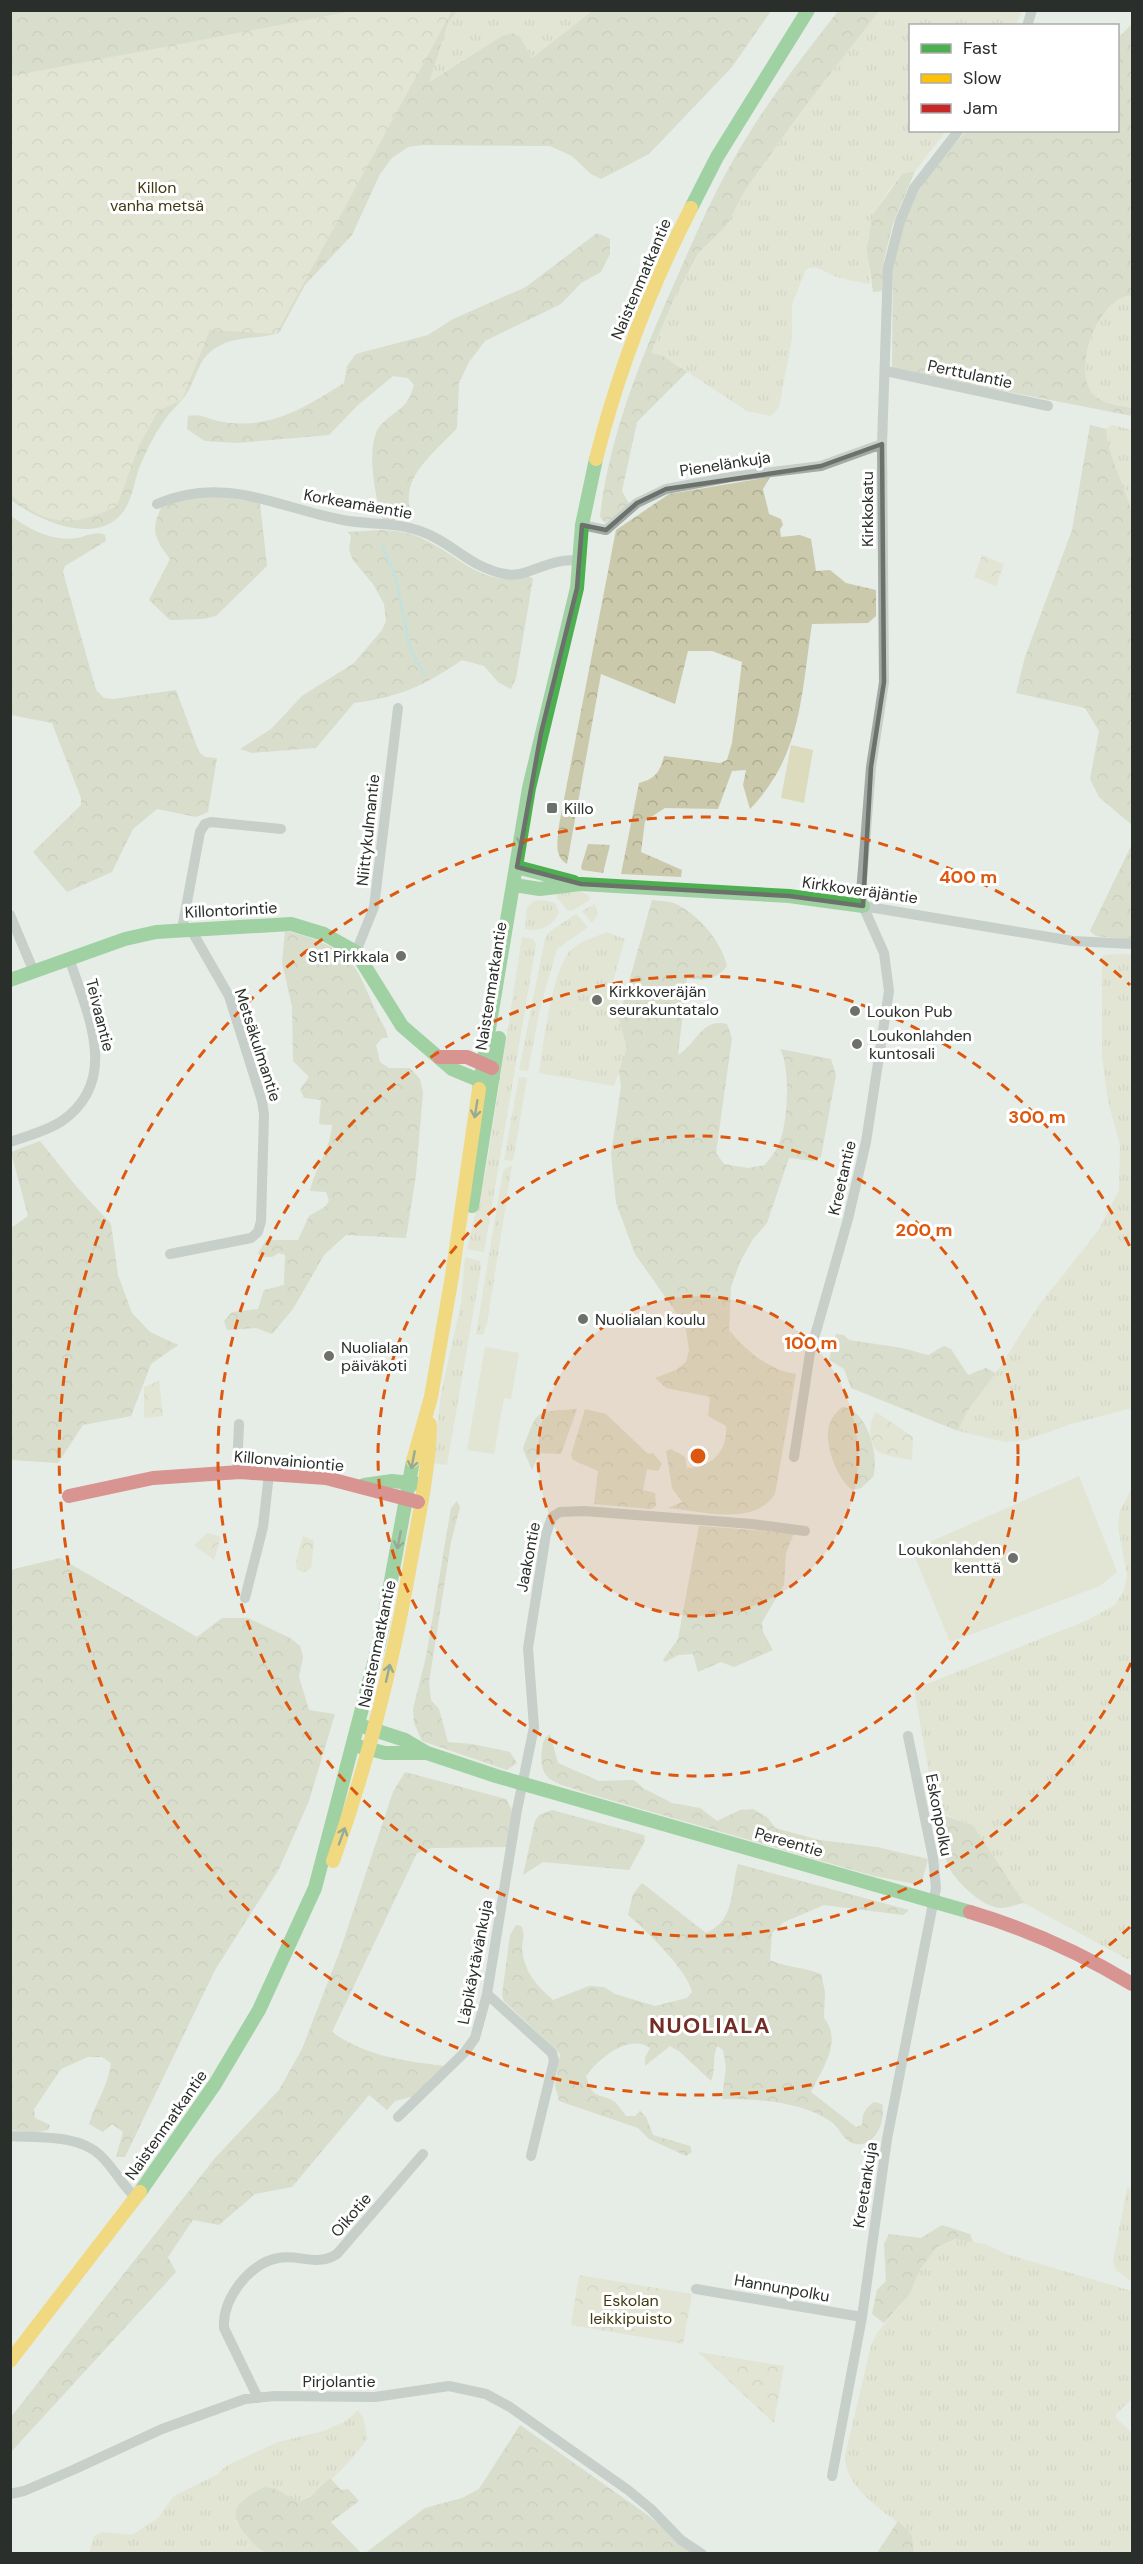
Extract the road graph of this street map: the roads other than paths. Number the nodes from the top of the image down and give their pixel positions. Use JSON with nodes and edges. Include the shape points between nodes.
{"nodes":[{"id":1,"x":808,"y":10,"type":"edge"},
{"id":2,"x":821,"y":10,"type":"edge"},
{"id":3,"x":775,"y":66,"type":"junction"},
{"id":4,"x":957,"y":132,"type":"edge"},
{"id":5,"x":886,"y":371,"type":"junction"},
{"id":6,"x":1048,"y":406,"type":"dead end"},
{"id":7,"x":882,"y":444,"type":"junction"},
{"id":8,"x":157,"y":504,"type":"dead end"},
{"id":9,"x":582,"y":525,"type":"junction"},
{"id":10,"x":576,"y":561,"type":"junction"},
{"id":11,"x":399,"y":708,"type":"dead end"},
{"id":12,"x":280,"y":829,"type":"dead end"},
{"id":13,"x":523,"y":868,"type":"junction"},
{"id":14,"x":581,"y":884,"type":"junction"},
{"id":15,"x":519,"y":887,"type":"junction"},
{"id":16,"x":863,"y":906,"type":"junction"},
{"id":17,"x":10,"y":915,"type":"edge"},
{"id":18,"x":186,"y":929,"type":"junction"},
{"id":19,"x":1132,"y":944,"type":"edge"},
{"id":20,"x":356,"y":952,"type":"junction"},
{"id":21,"x":69,"y":958,"type":"junction"},
{"id":22,"x":34,"y":972,"type":"junction"},
{"id":23,"x":10,"y":980,"type":"edge"},
{"id":24,"x":439,"y":1057,"type":"junction"},
{"id":25,"x":483,"y":1062,"type":"junction"},
{"id":26,"x":490,"y":1076,"type":"junction"},
{"id":27,"x":10,"y":1142,"type":"edge"},
{"id":28,"x":170,"y":1254,"type":"dead end"},
{"id":29,"x":431,"y":1397,"type":"junction"},
{"id":30,"x":239,"y":1424,"type":"dead end"},
{"id":31,"x":794,"y":1457,"type":"dead end"},
{"id":32,"x":237,"y":1471,"type":"junction"},
{"id":33,"x":268,"y":1474,"type":"junction"},
{"id":34,"x":409,"y":1483,"type":"junction"},
{"id":35,"x":364,"y":1485,"type":"junction"},
{"id":36,"x":424,"y":1485,"type":"junction"},
{"id":37,"x":69,"y":1496,"type":"dead end"},
{"id":38,"x":406,"y":1500,"type":"junction"},
{"id":39,"x":422,"y":1503,"type":"junction"},
{"id":40,"x":805,"y":1531,"type":"dead end"},
{"id":41,"x":246,"y":1598,"type":"dead end"},
{"id":42,"x":358,"y":1725,"type":"junction"},
{"id":43,"x":375,"y":1730,"type":"junction"},
{"id":44,"x":908,"y":1736,"type":"dead end"},
{"id":45,"x":353,"y":1745,"type":"junction"},
{"id":46,"x":370,"y":1749,"type":"junction"},
{"id":47,"x":427,"y":1753,"type":"junction"},
{"id":48,"x":522,"y":1784,"type":"junction"},
{"id":49,"x":315,"y":1888,"type":"junction"},
{"id":50,"x":934,"y":1900,"type":"junction"},
{"id":51,"x":1132,"y":1984,"type":"edge"},
{"id":52,"x":487,"y":1994,"type":"junction"},
{"id":53,"x":398,"y":2117,"type":"dead end"},
{"id":54,"x":10,"y":2136,"type":"edge"},
{"id":55,"x":423,"y":2154,"type":"dead end"},
{"id":56,"x":531,"y":2156,"type":"dead end"},
{"id":57,"x":136,"y":2198,"type":"junction"},
{"id":58,"x":696,"y":2289,"type":"dead end"},
{"id":59,"x":862,"y":2317,"type":"junction"},
{"id":60,"x":10,"y":2361,"type":"edge"},
{"id":61,"x":258,"y":2398,"type":"junction"},
{"id":62,"x":832,"y":2476,"type":"dead end"},
{"id":63,"x":10,"y":2494,"type":"edge"},
{"id":64,"x":702,"y":2553,"type":"edge"}],
"edges":[{"from":1,"to":3,"type":"main road","name":"Naistenmatkantie"},
{"from":2,"to":3,"type":"main road","name":"Naistenmatkantie"},
{"from":3,"to":9,"type":"main road","name":"Naistenmatkantie","via":[[717,157],[663,263],[625,359],[596,457]]},
{"from":4,"to":5,"type":"street","name":"Kirkkokatu","via":[[924,172],[900,221],[888,268]]},
{"from":5,"to":6,"type":"street","name":"Perttulantie"},
{"from":5,"to":7,"type":"street","name":"Kirkkokatu"},
{"from":7,"to":9,"type":"street","name":"Pienelänkuja","via":[[821,466],[666,489],[637,503],[606,530]]},
{"from":7,"to":16,"type":"street","name":"Kirkkokatu","via":[[884,682],[871,766]]},
{"from":8,"to":10,"type":"street","name":"Korkeamäentie","via":[[189,492],[224,490],[344,520],[410,527],[435,538],[471,563],[509,575],[526,573],[551,561]]},
{"from":9,"to":10,"type":"main road","name":"Naistenmatkantie"},
{"from":10,"to":13,"type":"main road","name":"Naistenmatkantie","via":[[551,698],[545,762]]},
{"from":11,"to":20,"type":"street","name":"Niittykulmantie","via":[[374,907]]},
{"from":12,"to":18,"type":"street","via":[[205,824],[200,832]]},
{"from":13,"to":14,"type":"main road","name":"Kirkkoveräjäntie"},
{"from":13,"to":15,"type":"main road","name":"Naistenmatkantie"},
{"from":14,"to":15,"type":"main road","name":"Kirkkoveräjäntie","via":[[540,889]]},
{"from":14,"to":16,"type":"main road","name":"Kirkkoveräjäntie","via":[[789,896]]},
{"from":15,"to":25,"type":"main road","name":"Naistenmatkantie"},
{"from":15,"to":26,"type":"main road","name":"Naistenmatkantie"},
{"from":16,"to":19,"type":"street","name":"Kirkkoveräjäntie","via":[[1073,941]]},
{"from":16,"to":31,"type":"street","name":"Kreetantie","via":[[884,953],[889,991],[866,1142],[810,1353]]},
{"from":17,"to":22,"type":"street"},
{"from":18,"to":20,"type":"main road","name":"Killontorintie","via":[[291,924],[324,934]]},
{"from":18,"to":21,"type":"main road","name":"Killontorintie","via":[[125,939]]},
{"from":18,"to":28,"type":"street","name":"Metsäkulmantie","via":[[229,996],[262,1101],[261,1221],[251,1238]]},
{"from":20,"to":24,"type":"main road","name":"Killontorintie","via":[[402,1026]]},
{"from":21,"to":22,"type":"main road","name":"Killontorintie"},
{"from":21,"to":27,"type":"street","name":"Teivaantie","via":[[94,1041],[92,1086],[61,1122]]},
{"from":22,"to":23,"type":"main road","name":"Killontorintie"},
{"from":24,"to":25,"type":"main road","via":[[462,1055]]},
{"from":24,"to":26,"type":"main road","name":"Killontorintie","via":[[458,1073]]},
{"from":25,"to":26,"type":"main road","name":"Naistenmatkantie"},
{"from":26,"to":29,"type":"main road","name":"Naistenmatkantie","via":[[458,1221]]},
{"from":29,"to":34,"type":"main road","name":"Naistenmatkantie","one_way":true},
{"from":29,"to":36,"type":"main road","name":"Naistenmatkantie"},
{"from":30,"to":32,"type":"street"},
{"from":32,"to":33,"type":"main road","name":"Killonvainiontie"},
{"from":32,"to":37,"type":"main road","name":"Killonvainiontie","via":[[152,1478]]},
{"from":33,"to":35,"type":"main road","name":"Killonvainiontie"},
{"from":33,"to":41,"type":"street","via":[[263,1527]]},
{"from":34,"to":35,"type":"main road","name":"Killonvainiontie","via":[[381,1481]]},
{"from":34,"to":36,"type":"main road","name":"Killonvainiontie"},
{"from":34,"to":38,"type":"main road","name":"Naistenmatkantie"},
{"from":35,"to":38,"type":"main road","name":"Killonvainiontie"},
{"from":36,"to":39,"type":"main road","name":"Naistenmatkantie"},
{"from":38,"to":39,"type":"main road","name":"Killonvainiontie"},
{"from":38,"to":42,"type":"main road","name":"Naistenmatkantie","one_way":true,"via":[[380,1640]]},
{"from":43,"to":39,"type":"main road","name":"Naistenmatkantie","one_way":true},
{"from":40,"to":48,"type":"street","name":"Jaakontie","via":[[584,1511],[555,1513],[546,1534],[531,1622],[528,1674],[534,1718]]},
{"from":42,"to":43,"type":"main road","name":"Pereentie"},
{"from":42,"to":45,"type":"main road","name":"Naistenmatkantie"},
{"from":43,"to":46,"type":"main road","name":"Naistenmatkantie"},
{"from":43,"to":47,"type":"main road","name":"Pereentie"},
{"from":44,"to":50,"type":"street","name":"Eskonpolku","via":[[933,1858]]},
{"from":45,"to":46,"type":"main road","name":"Pereentie"},
{"from":45,"to":49,"type":"main road","name":"Naistenmatkantie"},
{"from":46,"to":47,"type":"main road","name":"Pereentie"},
{"from":49,"to":46,"type":"main road","name":"Naistenmatkantie","one_way":true,"via":[[331,1864]]},
{"from":47,"to":48,"type":"main road","name":"Pereentie"},
{"from":48,"to":50,"type":"main road","name":"Pereentie"},
{"from":48,"to":52,"type":"street","name":"Läpikäytävänkuja"},
{"from":49,"to":57,"type":"main road","name":"Naistenmatkantie","via":[[281,1965],[231,2060]]},
{"from":50,"to":51,"type":"main road","name":"Pereentie","via":[[1058,1943]]},
{"from":50,"to":59,"type":"street","name":"Kreetankuja","via":[[885,2148]]},
{"from":52,"to":53,"type":"street","name":"Läpikäytävänkuja","via":[[475,2038],[465,2052]]},
{"from":52,"to":56,"type":"street","via":[[552,2053],[554,2061]]},
{"from":54,"to":57,"type":"street","via":[[87,2146],[98,2153],[120,2184]]},
{"from":55,"to":61,"type":"street","name":"Oikotie","via":[[337,2254],[329,2260],[269,2261],[247,2277],[230,2299],[223,2316],[224,2328]]},
{"from":57,"to":60,"type":"main road","name":"Naistenmatkantie"},
{"from":58,"to":59,"type":"street","name":"Hannunpolku"},
{"from":59,"to":62,"type":"street","name":"Kreetankuja"},
{"from":61,"to":63,"type":"street","name":"Pirjolantie","via":[[196,2416],[56,2478]]},
{"from":61,"to":64,"type":"street","name":"Pirjolantie","via":[[375,2397],[437,2386],[486,2394],[622,2486],[681,2540]]}]}
